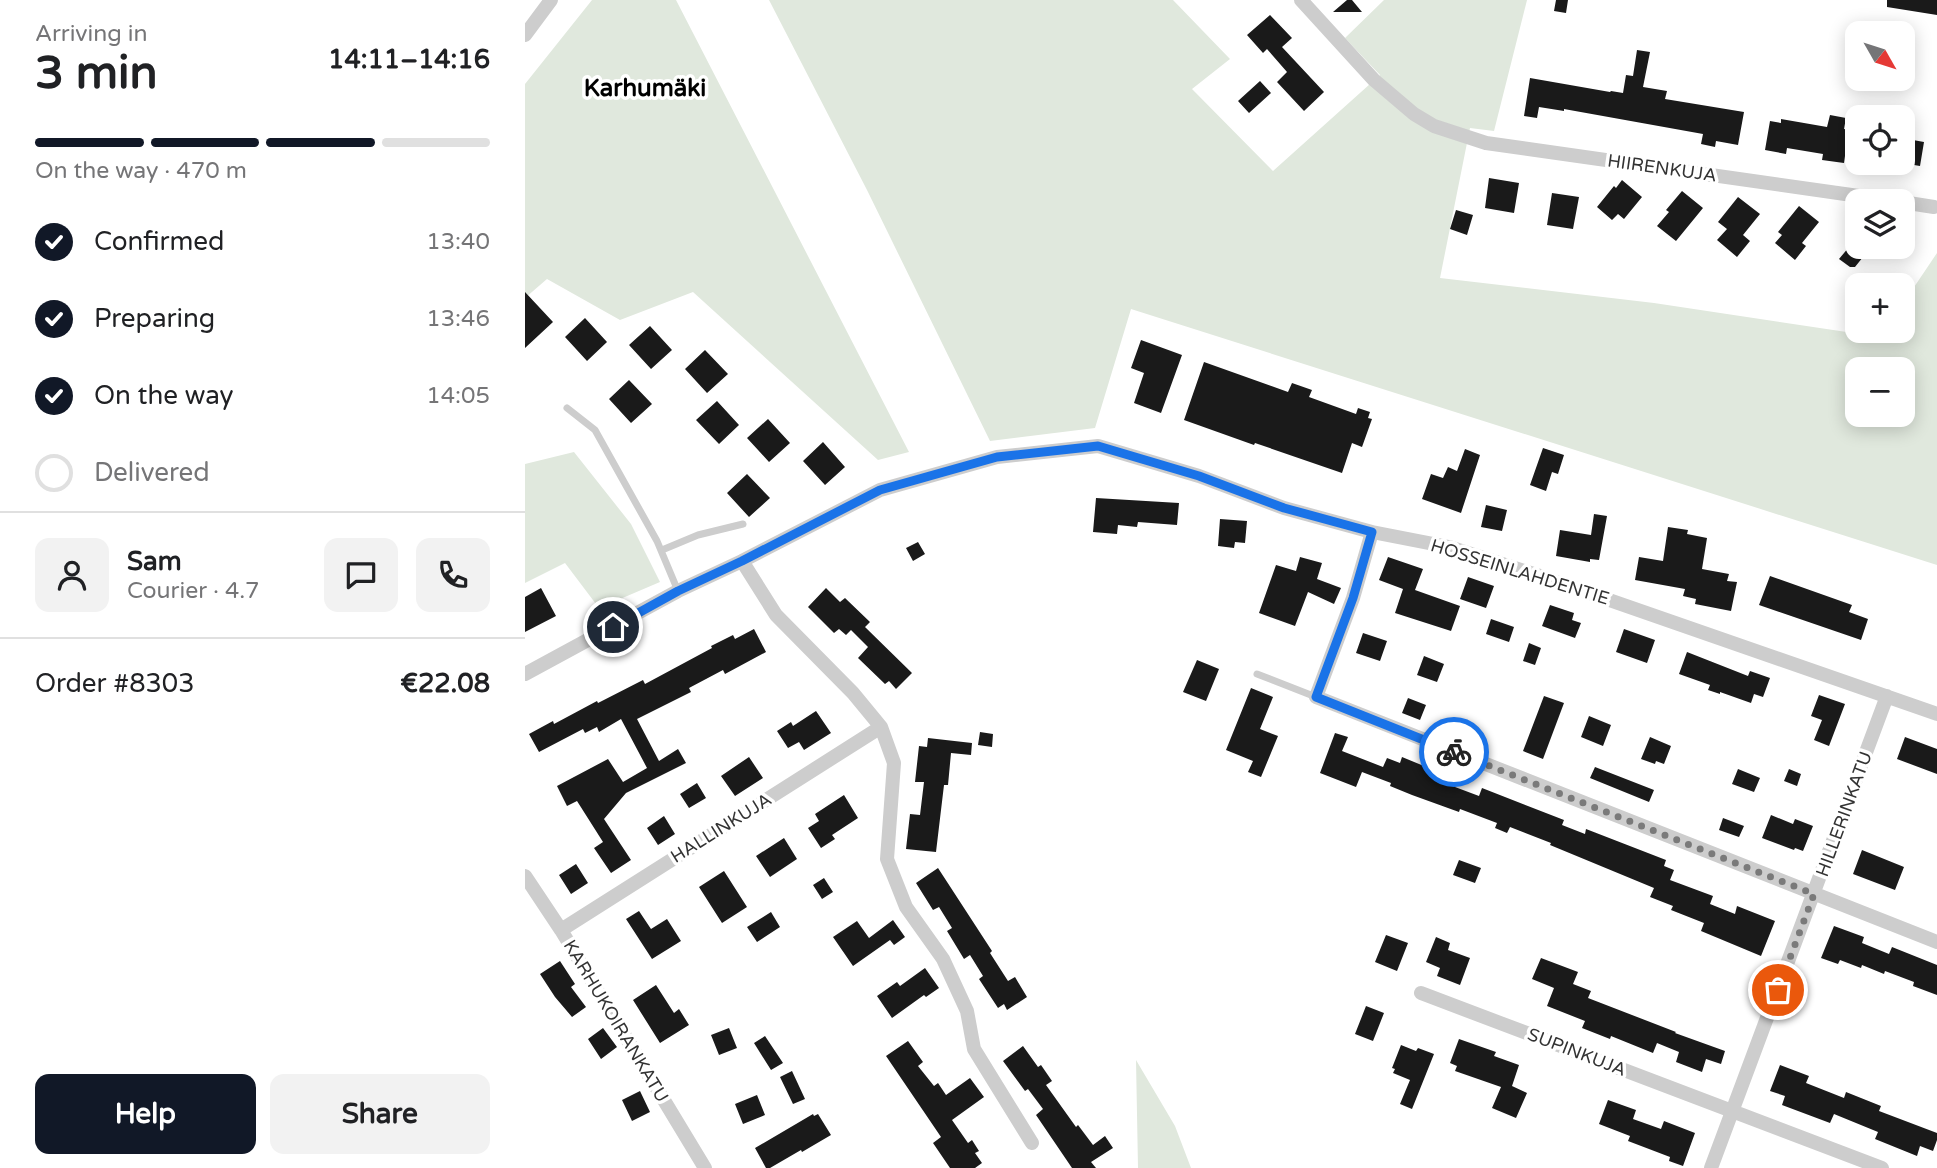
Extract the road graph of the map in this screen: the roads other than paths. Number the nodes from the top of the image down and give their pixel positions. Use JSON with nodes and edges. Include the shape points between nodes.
{"nodes":[{"id":1,"x":551,"y":0,"type":"edge"},
{"id":2,"x":1301,"y":0,"type":"edge"},
{"id":3,"x":525,"y":35,"type":"edge"},
{"id":4,"x":1845,"y":194,"type":"edge"},
{"id":5,"x":1915,"y":204,"type":"edge"},
{"id":6,"x":1934,"y":207,"type":"dead end"},
{"id":7,"x":567,"y":408,"type":"dead end"},
{"id":8,"x":743,"y":524,"type":"dead end"},
{"id":9,"x":1372,"y":532,"type":"junction"},
{"id":10,"x":662,"y":550,"type":"junction"},
{"id":11,"x":742,"y":561,"type":"junction"},
{"id":12,"x":678,"y":591,"type":"junction"},
{"id":13,"x":525,"y":674,"type":"edge"},
{"id":14,"x":1257,"y":674,"type":"dead end"},
{"id":15,"x":1887,"y":696,"type":"junction"},
{"id":16,"x":1316,"y":697,"type":"junction"},
{"id":17,"x":1937,"y":714,"type":"edge"},
{"id":18,"x":881,"y":727,"type":"junction"},
{"id":19,"x":525,"y":876,"type":"edge"},
{"id":20,"x":1814,"y":894,"type":"junction"},
{"id":21,"x":561,"y":930,"type":"junction"},
{"id":22,"x":1937,"y":942,"type":"edge"},
{"id":23,"x":1421,"y":993,"type":"dead end"},
{"id":24,"x":1732,"y":1110,"type":"junction"},
{"id":25,"x":1032,"y":1143,"type":"dead end"},
{"id":26,"x":705,"y":1168,"type":"edge"},
{"id":27,"x":1711,"y":1168,"type":"edge"},
{"id":28,"x":1882,"y":1168,"type":"edge"}],
"edges":[{"from":1,"to":3,"type":"street"},
{"from":2,"to":4,"type":"street","name":"HIIRENKUJA","via":[[1374,80],[1434,126],[1486,143]]},
{"from":5,"to":6,"type":"street"},
{"from":7,"to":10,"type":"lane","via":[[595,430]]},
{"from":8,"to":10,"type":"lane"},
{"from":9,"to":11,"type":"street","name":"HOSSEINLAHDENTIE","via":[[1098,446],[997,457],[880,490]]},
{"from":9,"to":15,"type":"street","name":"HOSSEINLAHDENTIE","via":[[1461,551],[1546,578]]},
{"from":9,"to":16,"type":"street"},
{"from":10,"to":12,"type":"lane"},
{"from":11,"to":12,"type":"street"},
{"from":11,"to":18,"type":"street","via":[[776,615]]},
{"from":12,"to":13,"type":"street"},
{"from":14,"to":16,"type":"lane"},
{"from":15,"to":17,"type":"street","name":"HOSSEINLAHDENTIE"},
{"from":15,"to":20,"type":"street","name":"HILLERINKATU"},
{"from":16,"to":20,"type":"street"},
{"from":18,"to":21,"type":"street","name":"HALLINKUJA"},
{"from":18,"to":25,"type":"street","via":[[894,763],[887,859],[906,907],[943,959],[967,1011],[974,1049]]},
{"from":19,"to":21,"type":"street","name":"KARHUKOIRANKATU"},
{"from":20,"to":22,"type":"street"},
{"from":20,"to":24,"type":"street","name":"HILLERINKATU"},
{"from":21,"to":26,"type":"street","name":"KARHUKOIRANKATU"},
{"from":23,"to":24,"type":"street","name":"SUPINKUJA"},
{"from":24,"to":27,"type":"street","name":"HILLERINKATU"},
{"from":24,"to":28,"type":"street","name":"SUPINKUJA"}]}
